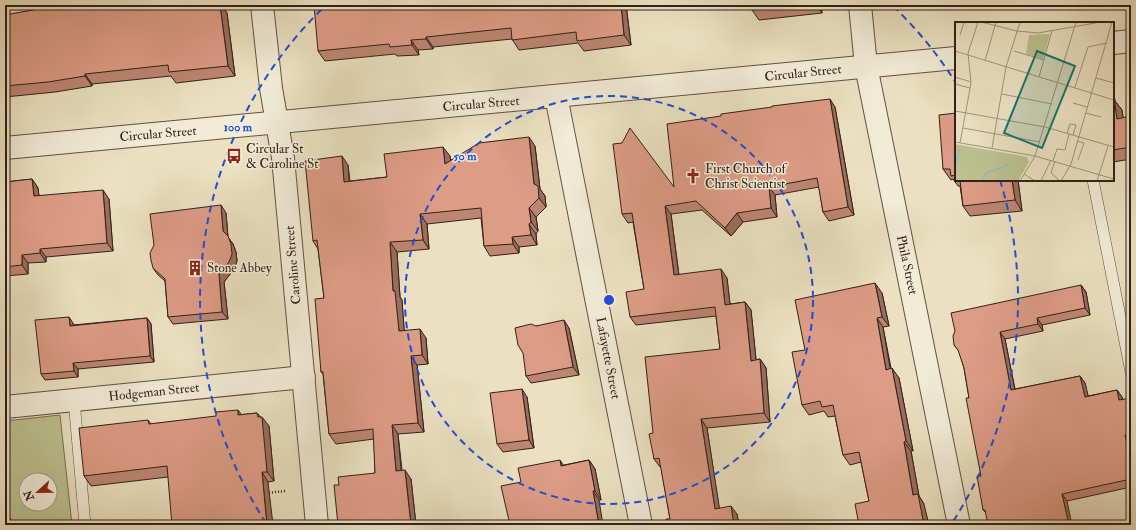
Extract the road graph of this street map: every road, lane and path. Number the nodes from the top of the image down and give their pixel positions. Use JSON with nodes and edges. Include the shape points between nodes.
{"nodes":[{"id":1,"x":262,"y":5,"type":"edge"},
{"id":2,"x":860,"y":5,"type":"edge"},
{"id":3,"x":1131,"y":41,"type":"edge"},
{"id":4,"x":1114,"y":43,"type":"edge"},
{"id":5,"x":955,"y":58,"type":"edge"},
{"id":6,"x":866,"y":66,"type":"junction"},
{"id":7,"x":556,"y":96,"type":"junction"},
{"id":8,"x":277,"y":123,"type":"junction"},
{"id":9,"x":5,"y":148,"type":"edge"},
{"id":10,"x":1092,"y":181,"type":"edge"},
{"id":11,"x":1131,"y":372,"type":"edge"},
{"id":12,"x":304,"y":377,"type":"junction"},
{"id":13,"x":74,"y":400,"type":"junction"},
{"id":14,"x":5,"y":407,"type":"edge"},
{"id":15,"x":286,"y":492,"type":"dead end"},
{"id":16,"x":262,"y":494,"type":"edge"},
{"id":17,"x":85,"y":525,"type":"edge"},
{"id":18,"x":317,"y":525,"type":"edge"},
{"id":19,"x":641,"y":525,"type":"edge"},
{"id":20,"x":959,"y":525,"type":"edge"}],
"edges":[{"from":1,"to":8,"type":"street","name":"Caroline Street"},
{"from":2,"to":6,"type":"street","name":"Phila Street"},
{"from":3,"to":4,"type":"street"},
{"from":5,"to":6,"type":"street","name":"Circular Street"},
{"from":6,"to":7,"type":"street","name":"Circular Street"},
{"from":6,"to":20,"type":"street","name":"Phila Street"},
{"from":7,"to":8,"type":"street","name":"Circular Street"},
{"from":7,"to":19,"type":"street","name":"Lafayette Street"},
{"from":8,"to":9,"type":"street","name":"Circular Street"},
{"from":8,"to":12,"type":"street","name":"Caroline Street","via":[[283,158]]},
{"from":10,"to":11,"type":"lane"},
{"from":12,"to":13,"type":"street","name":"Hodgeman Street"},
{"from":12,"to":18,"type":"street","name":"Caroline Street"},
{"from":13,"to":14,"type":"street","name":"Hodgeman Street"},
{"from":13,"to":17,"type":"lane"},
{"from":15,"to":16,"type":"path"}]}
